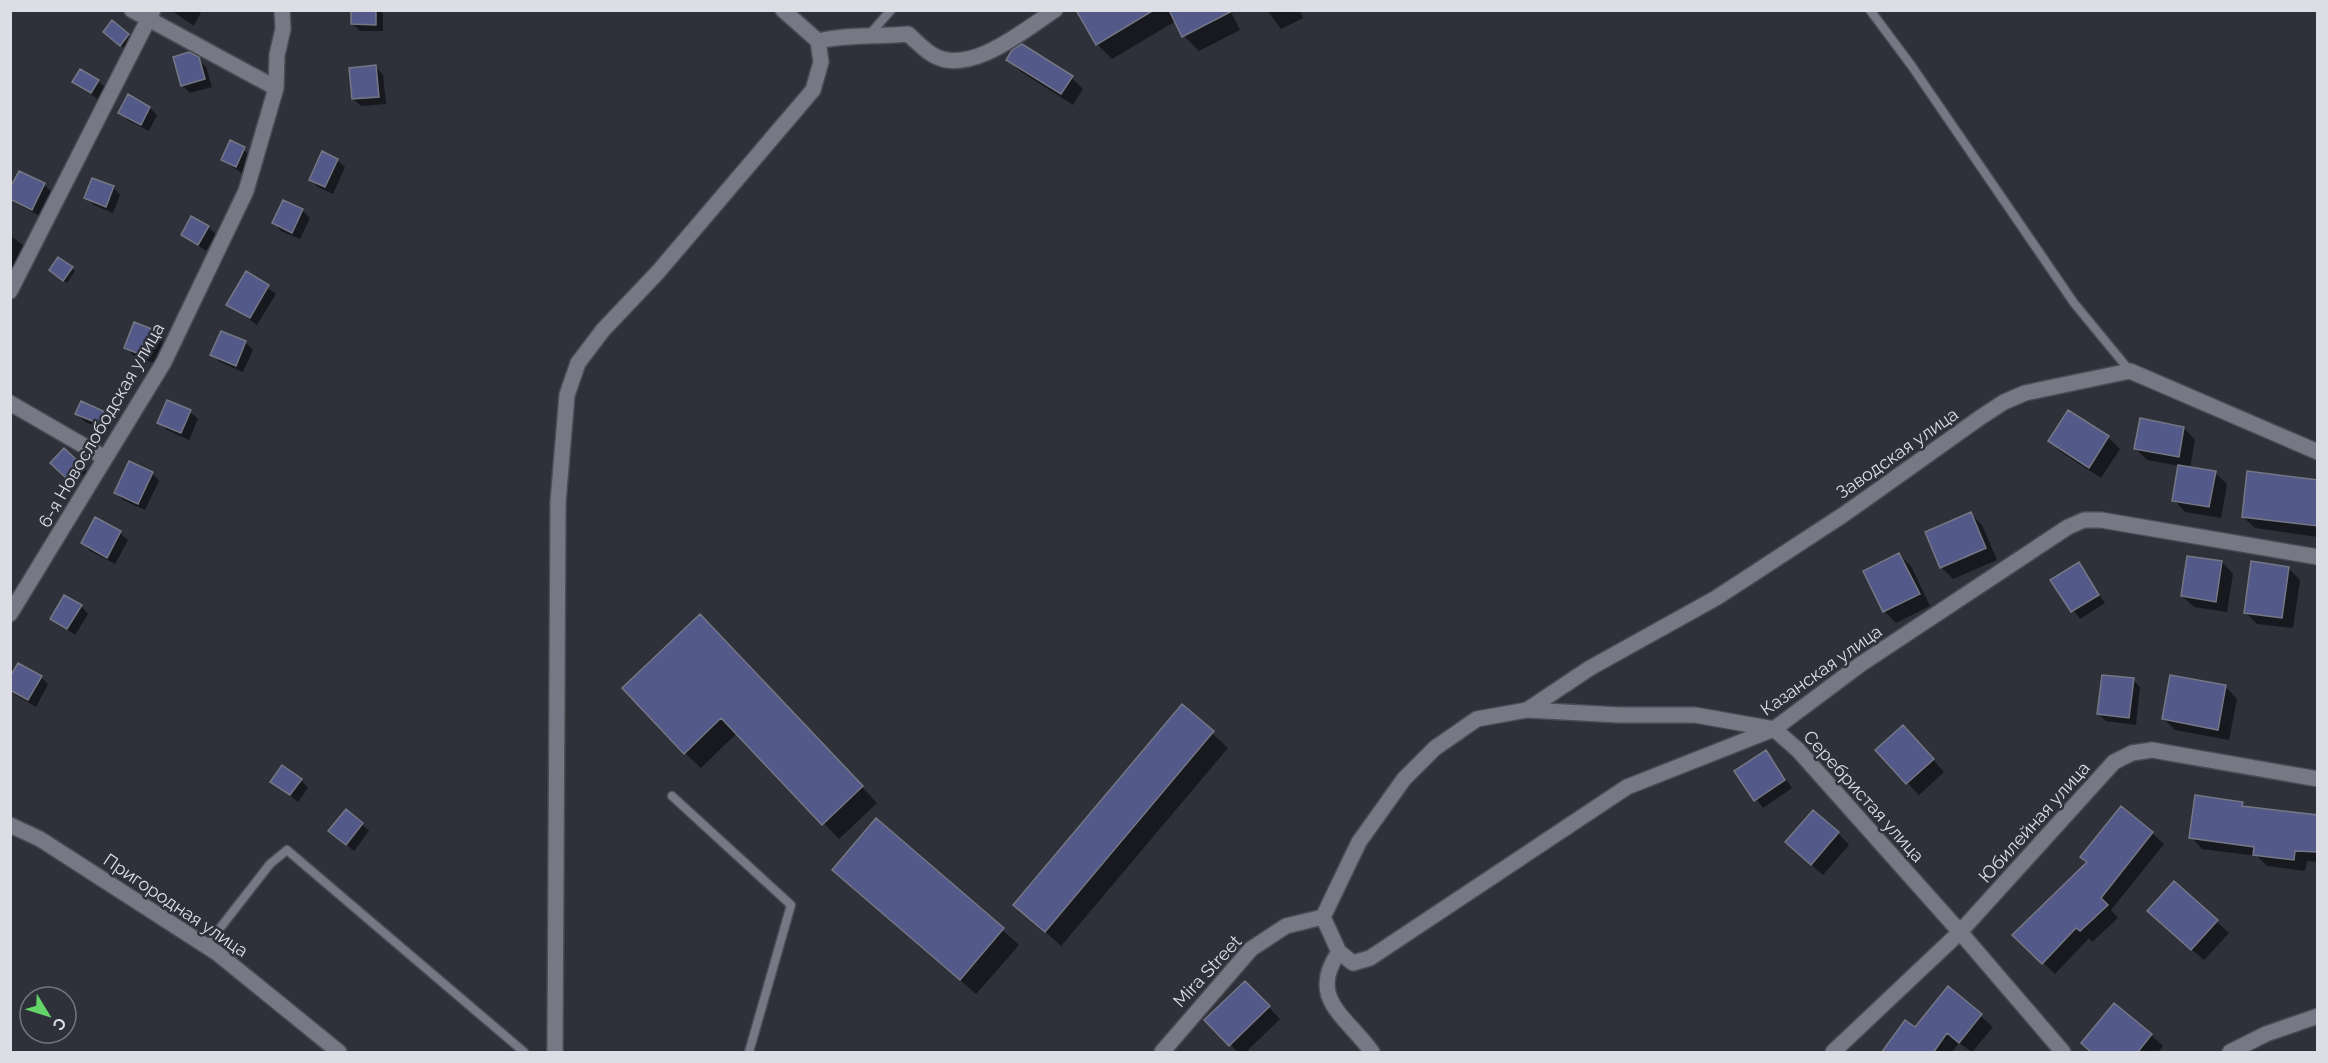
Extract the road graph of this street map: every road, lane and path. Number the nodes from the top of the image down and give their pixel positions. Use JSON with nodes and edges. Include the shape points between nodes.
{"nodes":[{"id":1,"x":132,"y":10,"type":"edge"},
{"id":2,"x":282,"y":10,"type":"edge"},
{"id":3,"x":783,"y":10,"type":"edge"},
{"id":4,"x":891,"y":10,"type":"edge"},
{"id":5,"x":1056,"y":10,"type":"edge"},
{"id":6,"x":1870,"y":10,"type":"edge"},
{"id":7,"x":152,"y":15,"type":"edge"},
{"id":8,"x":867,"y":38,"type":"junction"},
{"id":9,"x":818,"y":41,"type":"junction"},
{"id":10,"x":276,"y":88,"type":"junction"},
{"id":11,"x":10,"y":291,"type":"edge"},
{"id":12,"x":2130,"y":371,"type":"junction"},
{"id":13,"x":10,"y":403,"type":"edge"},
{"id":14,"x":2318,"y":452,"type":"edge"},
{"id":15,"x":105,"y":458,"type":"junction"},
{"id":16,"x":2318,"y":556,"type":"edge"},
{"id":17,"x":10,"y":614,"type":"edge"},
{"id":18,"x":1527,"y":710,"type":"junction"},
{"id":19,"x":1774,"y":729,"type":"junction"},
{"id":20,"x":2318,"y":779,"type":"edge"},
{"id":21,"x":672,"y":796,"type":"dead end"},
{"id":22,"x":10,"y":825,"type":"edge"},
{"id":23,"x":1323,"y":917,"type":"junction"},
{"id":24,"x":1960,"y":932,"type":"junction"},
{"id":25,"x":206,"y":946,"type":"junction"},
{"id":26,"x":1339,"y":952,"type":"junction"},
{"id":27,"x":2318,"y":1016,"type":"edge"},
{"id":28,"x":339,"y":1053,"type":"edge"},
{"id":29,"x":524,"y":1053,"type":"edge"},
{"id":30,"x":555,"y":1053,"type":"edge"},
{"id":31,"x":749,"y":1053,"type":"edge"},
{"id":32,"x":1162,"y":1053,"type":"edge"},
{"id":33,"x":1372,"y":1053,"type":"edge"},
{"id":34,"x":1833,"y":1053,"type":"edge"},
{"id":35,"x":2062,"y":1053,"type":"edge"},
{"id":36,"x":2230,"y":1053,"type":"edge"}],
"edges":[{"from":1,"to":7,"type":"street"},
{"from":2,"to":10,"type":"street","name":"6-я Новослободская улица"},
{"from":3,"to":9,"type":"street"},
{"from":4,"to":8,"type":"lane"},
{"from":5,"to":8,"type":"street","via":[[969,61],[954,62],[934,56],[908,34]]},
{"from":6,"to":12,"type":"lane","via":[[2074,303]]},
{"from":7,"to":10,"type":"street"},
{"from":7,"to":11,"type":"street"},
{"from":8,"to":9,"type":"street","via":[[836,36]]},
{"from":9,"to":30,"type":"street","via":[[820,62],[813,90],[658,272],[603,330],[578,363],[567,395],[558,502]]},
{"from":10,"to":15,"type":"street","name":"6-я Новослободская улица","via":[[246,191],[164,362]]},
{"from":12,"to":14,"type":"street"},
{"from":12,"to":18,"type":"street","name":"Заводская улица","via":[[2025,393],[2004,402],[1716,598],[1590,668]]},
{"from":13,"to":15,"type":"street"},
{"from":15,"to":17,"type":"street","name":"6-я Новослободская улица"},
{"from":16,"to":19,"type":"street","name":"Казанская улица","via":[[2084,520],[1861,663]]},
{"from":18,"to":19,"type":"street","via":[[1695,715]]},
{"from":18,"to":23,"type":"street","via":[[1477,719],[1435,748],[1404,779],[1359,842]]},
{"from":19,"to":24,"type":"street","name":"Серебристая улица","via":[[1798,750]]},
{"from":19,"to":26,"type":"street","name":"Казанская улица","via":[[1627,787],[1370,958],[1353,963]]},
{"from":20,"to":24,"type":"street","name":"Юбилейная улица","via":[[2152,750],[2122,757]]},
{"from":21,"to":31,"type":"lane","via":[[791,905]]},
{"from":22,"to":25,"type":"street","name":"Пригородная улица","via":[[40,839]]},
{"from":23,"to":26,"type":"street"},
{"from":23,"to":32,"type":"street","name":"Mira Street","via":[[1286,926],[1251,949]]},
{"from":24,"to":34,"type":"street","name":"Юбилейная улица"},
{"from":24,"to":35,"type":"street","name":"Серебристая улица"},
{"from":25,"to":28,"type":"street","name":"Пригородная улица"},
{"from":25,"to":29,"type":"lane","via":[[270,864],[287,850]]},
{"from":26,"to":33,"type":"street","via":[[1329,967],[1325,983],[1328,994]]},
{"from":27,"to":36,"type":"street","via":[[2266,1034]]}]}
